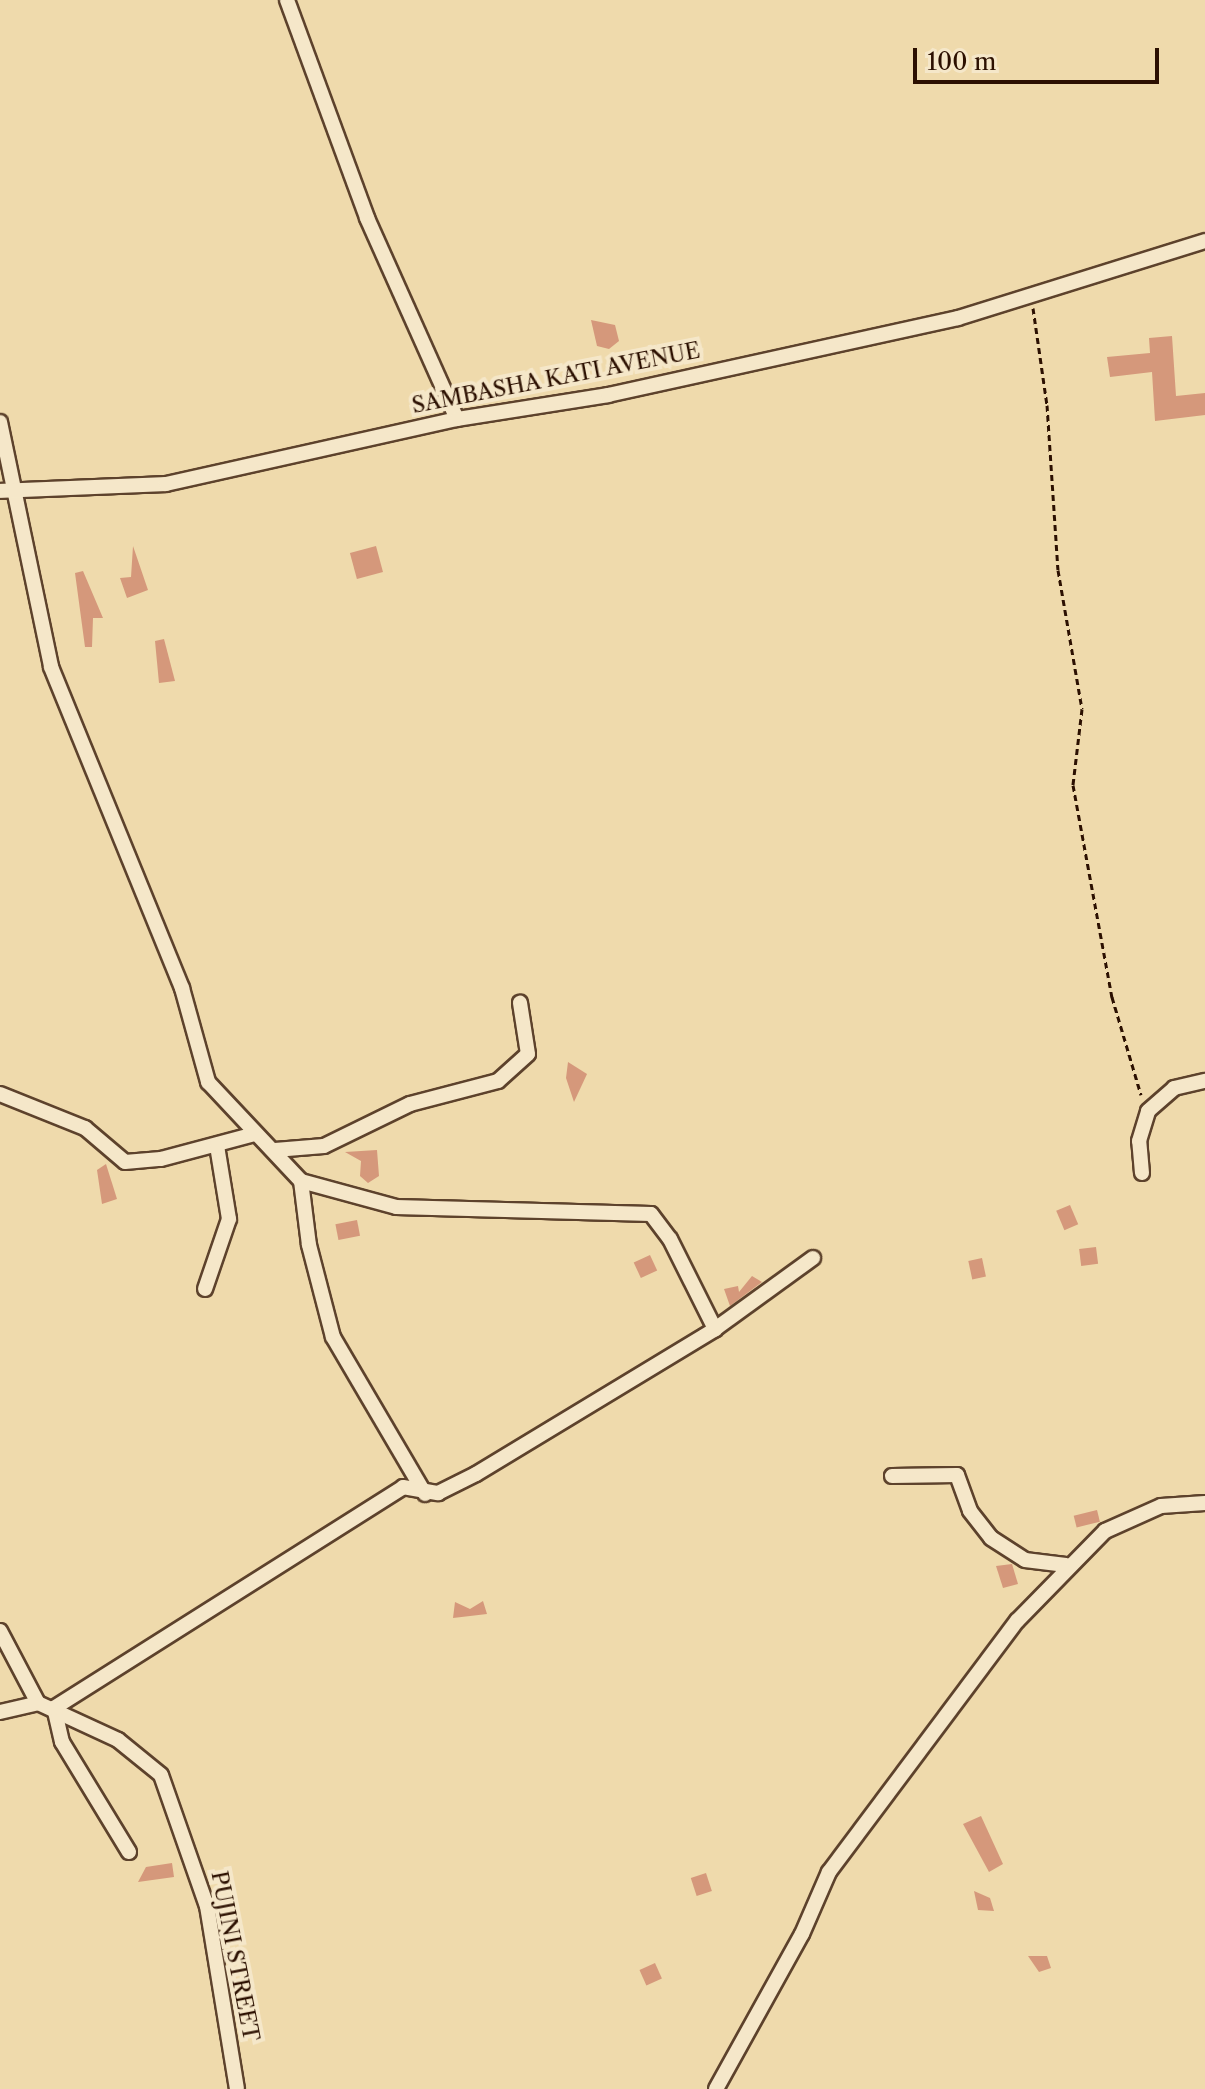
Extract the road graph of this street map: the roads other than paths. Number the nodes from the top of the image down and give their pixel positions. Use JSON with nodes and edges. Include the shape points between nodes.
{"nodes":[{"id":1,"x":287,"y":0,"type":"edge"},
{"id":2,"x":1205,"y":241,"type":"edge"},
{"id":3,"x":457,"y":419,"type":"junction"},
{"id":4,"x":0,"y":422,"type":"edge"},
{"id":5,"x":18,"y":489,"type":"junction"},
{"id":6,"x":0,"y":491,"type":"edge"},
{"id":7,"x":520,"y":1003,"type":"dead end"},
{"id":8,"x":1205,"y":1081,"type":"edge"},
{"id":9,"x":0,"y":1094,"type":"edge"},
{"id":10,"x":255,"y":1134,"type":"junction"},
{"id":11,"x":217,"y":1146,"type":"junction"},
{"id":12,"x":275,"y":1150,"type":"junction"},
{"id":13,"x":1142,"y":1173,"type":"dead end"},
{"id":14,"x":301,"y":1181,"type":"junction"},
{"id":15,"x":813,"y":1258,"type":"dead end"},
{"id":16,"x":205,"y":1289,"type":"dead end"},
{"id":17,"x":715,"y":1329,"type":"junction"},
{"id":18,"x":892,"y":1476,"type":"dead end"},
{"id":19,"x":425,"y":1494,"type":"junction"},
{"id":20,"x":1205,"y":1503,"type":"edge"},
{"id":21,"x":1066,"y":1565,"type":"junction"},
{"id":22,"x":0,"y":1631,"type":"edge"},
{"id":23,"x":38,"y":1703,"type":"junction"},
{"id":24,"x":54,"y":1708,"type":"junction"},
{"id":25,"x":0,"y":1712,"type":"edge"},
{"id":26,"x":129,"y":1852,"type":"dead end"},
{"id":27,"x":237,"y":2089,"type":"edge"},
{"id":28,"x":716,"y":2089,"type":"edge"}],
"edges":[{"from":1,"to":3,"type":"street","via":[[367,218]]},
{"from":2,"to":3,"type":"street","name":"SAMBASHA KATI AVENUE","via":[[1031,297],[608,395]]},
{"from":3,"to":5,"type":"street","name":"SAMBASHA KATI AVENUE","via":[[179,482]]},
{"from":4,"to":5,"type":"street"},
{"from":5,"to":6,"type":"street","name":"SAMBASHA KATI AVENUE"},
{"from":5,"to":10,"type":"street","via":[[51,667],[182,988],[211,1090]]},
{"from":7,"to":12,"type":"street","via":[[528,1054],[498,1081],[410,1104],[324,1146]]},
{"from":8,"to":13,"type":"street","via":[[1174,1088],[1148,1111],[1139,1141]]},
{"from":9,"to":11,"type":"street","via":[[85,1128],[125,1162]]},
{"from":10,"to":11,"type":"street"},
{"from":10,"to":12,"type":"street"},
{"from":11,"to":16,"type":"street","via":[[229,1219]]},
{"from":12,"to":14,"type":"street"},
{"from":14,"to":17,"type":"street","via":[[396,1207],[651,1214],[670,1239]]},
{"from":14,"to":19,"type":"street","via":[[309,1245],[333,1337]]},
{"from":15,"to":17,"type":"street"},
{"from":17,"to":19,"type":"street","via":[[454,1486]]},
{"from":18,"to":21,"type":"street","via":[[957,1475],[970,1511],[991,1538],[1025,1560]]},
{"from":19,"to":24,"type":"street","via":[[403,1487]]},
{"from":20,"to":21,"type":"street","via":[[1132,1515]]},
{"from":21,"to":28,"type":"street","via":[[1017,1621],[893,1793],[838,1858]]},
{"from":22,"to":23,"type":"street"},
{"from":23,"to":24,"type":"street","name":"PUJINI STREET"},
{"from":23,"to":25,"type":"street"},
{"from":24,"to":26,"type":"street","via":[[62,1742]]},
{"from":24,"to":27,"type":"street","name":"PUJINI STREET","via":[[118,1740],[161,1775],[207,1906]]}]}
